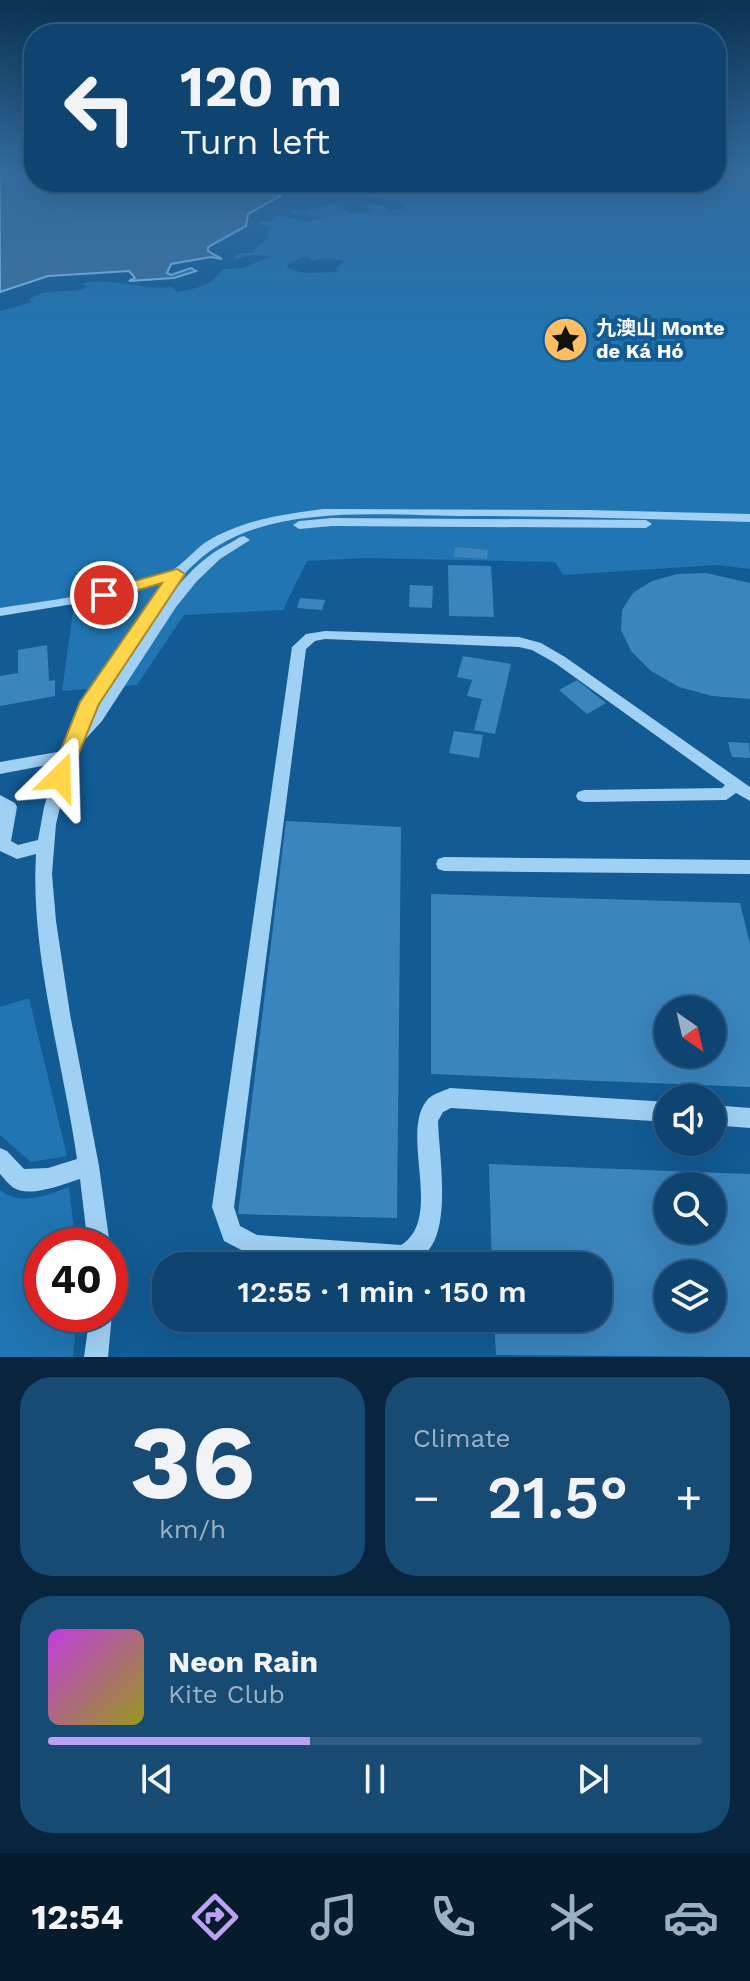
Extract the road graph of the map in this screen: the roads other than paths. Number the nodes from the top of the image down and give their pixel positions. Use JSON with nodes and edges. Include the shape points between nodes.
{"nodes":[{"id":1,"x":750,"y":518,"type":"edge"},
{"id":2,"x":750,"y":526,"type":"edge"},
{"id":3,"x":207,"y":562,"type":"junction"},
{"id":4,"x":177,"y":574,"type":"junction"},
{"id":5,"x":0,"y":612,"type":"edge"},
{"id":6,"x":75,"y":741,"type":"junction"},
{"id":7,"x":67,"y":756,"type":"junction"},
{"id":8,"x":0,"y":768,"type":"edge"},
{"id":9,"x":742,"y":789,"type":"edge"},
{"id":10,"x":584,"y":796,"type":"dead end"},
{"id":11,"x":0,"y":801,"type":"edge"},
{"id":12,"x":46,"y":845,"type":"junction"},
{"id":13,"x":444,"y":864,"type":"dead end"},
{"id":14,"x":750,"y":867,"type":"edge"},
{"id":15,"x":654,"y":1111,"type":"edge"},
{"id":16,"x":726,"y":1116,"type":"edge"},
{"id":17,"x":750,"y":1118,"type":"edge"},
{"id":18,"x":0,"y":1158,"type":"edge"},
{"id":19,"x":89,"y":1166,"type":"junction"},
{"id":20,"x":97,"y":1228,"type":"edge"},
{"id":21,"x":99,"y":1332,"type":"edge"},
{"id":22,"x":96,"y":1357,"type":"edge"}],
"edges":[{"from":1,"to":4,"type":"street","via":[[324,512],[239,532],[197,554]]},
{"from":2,"to":3,"type":"street","via":[[307,523],[254,536]]},
{"from":3,"to":4,"type":"street"},
{"from":3,"to":6,"type":"street"},
{"from":4,"to":5,"type":"street","via":[[104,595]]},
{"from":4,"to":6,"type":"street","via":[[90,702]]},
{"from":6,"to":7,"type":"street"},
{"from":7,"to":8,"type":"street"},
{"from":7,"to":12,"type":"street"},
{"from":9,"to":10,"type":"street","via":[[726,794]]},
{"from":9,"to":15,"type":"street","via":[[536,646],[325,635],[311,637],[299,647],[223,1207],[232,1233],[255,1246],[401,1256],[411,1252],[428,1224],[428,1119],[436,1105],[450,1098]]},
{"from":11,"to":12,"type":"street","via":[[9,807],[4,845],[17,852]]},
{"from":12,"to":19,"type":"street","via":[[49,927]]},
{"from":13,"to":14,"type":"street"},
{"from":16,"to":17,"type":"street"},
{"from":18,"to":19,"type":"street","via":[[20,1180],[48,1179]]},
{"from":19,"to":20,"type":"street"},
{"from":21,"to":22,"type":"street"}]}
